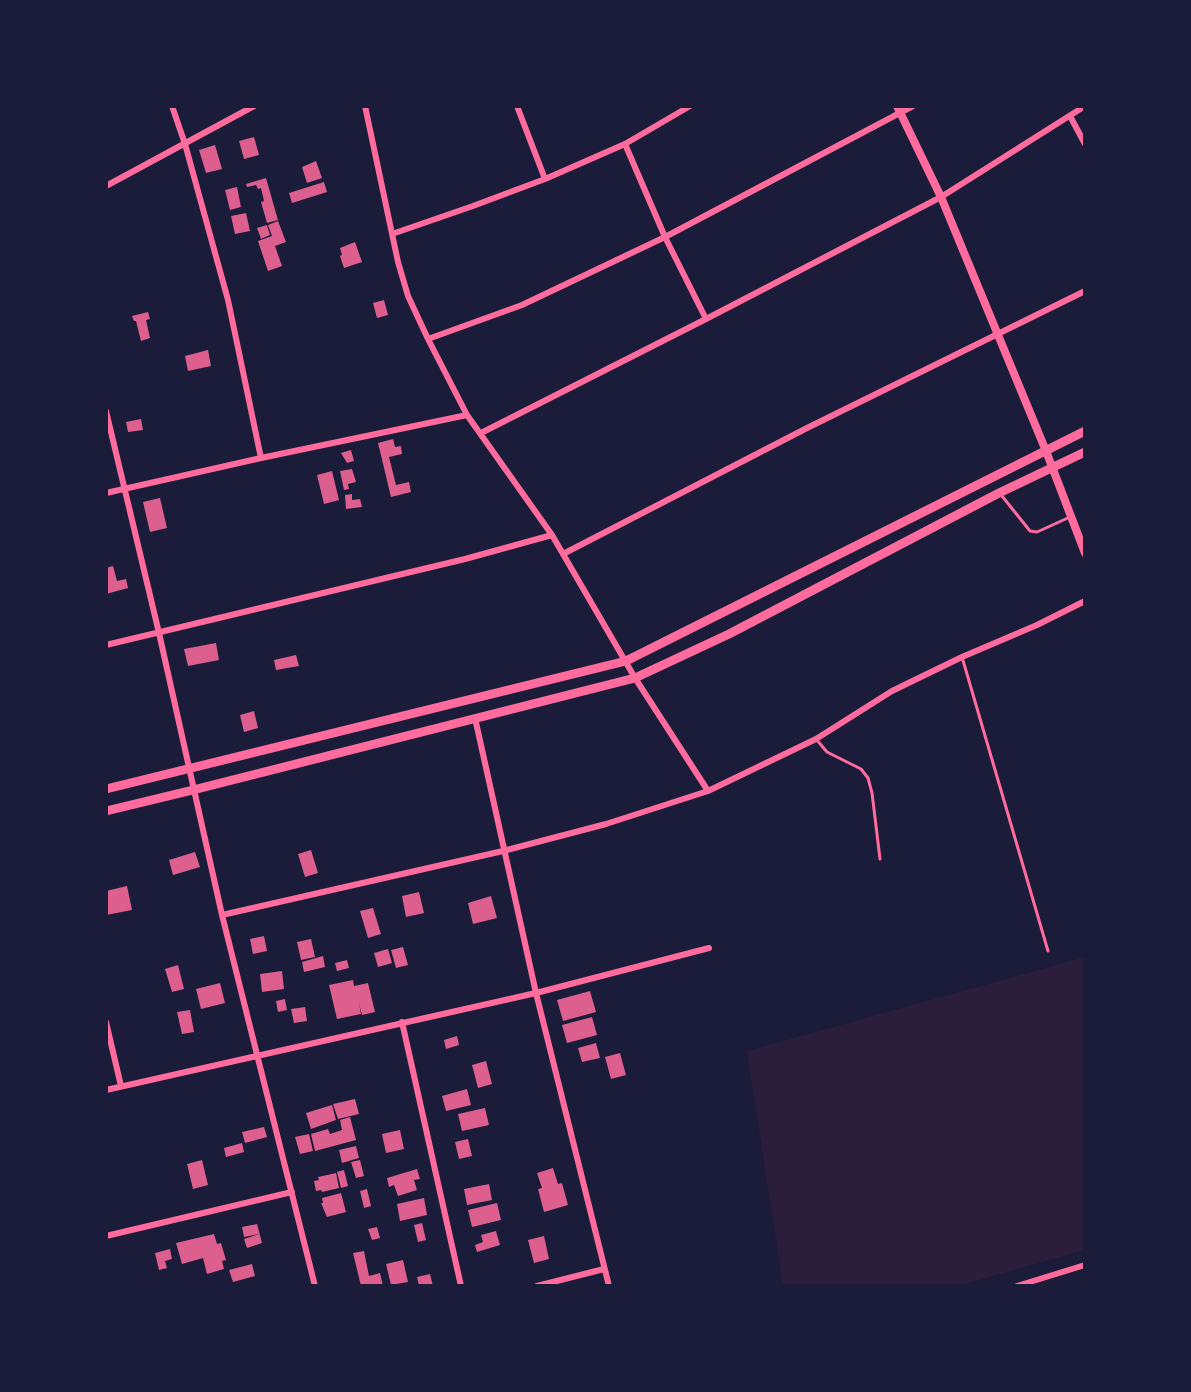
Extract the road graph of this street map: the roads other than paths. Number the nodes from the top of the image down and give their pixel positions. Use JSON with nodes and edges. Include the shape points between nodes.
{"nodes":[{"id":1,"x":172,"y":106,"type":"edge"},
{"id":2,"x":254,"y":106,"type":"edge"},
{"id":3,"x":365,"y":106,"type":"edge"},
{"id":4,"x":517,"y":106,"type":"edge"},
{"id":5,"x":690,"y":106,"type":"edge"},
{"id":6,"x":913,"y":106,"type":"edge"},
{"id":7,"x":1085,"y":106,"type":"edge"},
{"id":8,"x":898,"y":110,"type":"edge"},
{"id":9,"x":1070,"y":116,"type":"junction"},
{"id":10,"x":185,"y":144,"type":"junction"},
{"id":11,"x":625,"y":144,"type":"junction"},
{"id":12,"x":1085,"y":144,"type":"edge"},
{"id":13,"x":545,"y":179,"type":"junction"},
{"id":14,"x":106,"y":186,"type":"edge"},
{"id":15,"x":941,"y":197,"type":"junction"},
{"id":16,"x":392,"y":234,"type":"junction"},
{"id":17,"x":665,"y":237,"type":"junction"},
{"id":18,"x":1085,"y":291,"type":"edge"},
{"id":19,"x":706,"y":319,"type":"junction"},
{"id":20,"x":998,"y":336,"type":"junction"},
{"id":21,"x":428,"y":339,"type":"junction"},
{"id":22,"x":106,"y":411,"type":"edge"},
{"id":23,"x":467,"y":415,"type":"junction"},
{"id":24,"x":1085,"y":431,"type":"edge"},
{"id":25,"x":481,"y":433,"type":"junction"},
{"id":26,"x":1046,"y":451,"type":"junction"},
{"id":27,"x":1085,"y":452,"type":"edge"},
{"id":28,"x":261,"y":458,"type":"junction"},
{"id":29,"x":1052,"y":469,"type":"junction"},
{"id":30,"x":124,"y":489,"type":"junction"},
{"id":31,"x":106,"y":493,"type":"edge"},
{"id":32,"x":999,"y":493,"type":"junction"},
{"id":33,"x":1071,"y":517,"type":"junction"},
{"id":34,"x":552,"y":535,"type":"junction"},
{"id":35,"x":1085,"y":553,"type":"edge"},
{"id":36,"x":563,"y":554,"type":"junction"},
{"id":37,"x":1085,"y":601,"type":"edge"},
{"id":38,"x":159,"y":633,"type":"junction"},
{"id":39,"x":106,"y":645,"type":"edge"},
{"id":40,"x":962,"y":657,"type":"junction"},
{"id":41,"x":626,"y":661,"type":"junction"},
{"id":42,"x":635,"y":678,"type":"junction"},
{"id":43,"x":475,"y":718,"type":"junction"},
{"id":44,"x":816,"y":739,"type":"junction"},
{"id":45,"x":188,"y":770,"type":"junction"},
{"id":46,"x":106,"y":789,"type":"edge"},
{"id":47,"x":193,"y":790,"type":"junction"},
{"id":48,"x":708,"y":791,"type":"junction"},
{"id":49,"x":106,"y":811,"type":"edge"},
{"id":50,"x":503,"y":851,"type":"junction"},
{"id":51,"x":880,"y":859,"type":"dead end"},
{"id":52,"x":222,"y":915,"type":"junction"},
{"id":53,"x":709,"y":948,"type":"dead end"},
{"id":54,"x":1048,"y":951,"type":"dead end"},
{"id":55,"x":536,"y":993,"type":"junction"},
{"id":56,"x":106,"y":1022,"type":"edge"},
{"id":57,"x":402,"y":1022,"type":"junction"},
{"id":58,"x":257,"y":1056,"type":"junction"},
{"id":59,"x":121,"y":1086,"type":"junction"},
{"id":60,"x":106,"y":1090,"type":"edge"},
{"id":61,"x":292,"y":1192,"type":"junction"},
{"id":62,"x":106,"y":1236,"type":"edge"},
{"id":63,"x":1085,"y":1265,"type":"edge"},
{"id":64,"x":604,"y":1269,"type":"junction"},
{"id":65,"x":315,"y":1286,"type":"edge"},
{"id":66,"x":461,"y":1286,"type":"edge"},
{"id":67,"x":537,"y":1286,"type":"edge"},
{"id":68,"x":609,"y":1286,"type":"edge"},
{"id":69,"x":1017,"y":1286,"type":"edge"}],
"edges":[{"from":1,"to":10,"type":"street"},
{"from":2,"to":10,"type":"street"},
{"from":3,"to":16,"type":"street"},
{"from":4,"to":13,"type":"street"},
{"from":5,"to":11,"type":"street"},
{"from":6,"to":8,"type":"street"},
{"from":7,"to":9,"type":"street"},
{"from":8,"to":15,"type":"street"},
{"from":8,"to":17,"type":"street"},
{"from":9,"to":12,"type":"street"},
{"from":9,"to":15,"type":"street"},
{"from":10,"to":14,"type":"street"},
{"from":10,"to":28,"type":"street","via":[[228,300]]},
{"from":11,"to":13,"type":"street"},
{"from":11,"to":17,"type":"street"},
{"from":13,"to":16,"type":"street"},
{"from":15,"to":19,"type":"street"},
{"from":15,"to":20,"type":"street"},
{"from":16,"to":21,"type":"street","via":[[408,296]]},
{"from":17,"to":19,"type":"street"},
{"from":17,"to":21,"type":"street","via":[[522,305]]},
{"from":18,"to":20,"type":"street"},
{"from":19,"to":25,"type":"street"},
{"from":20,"to":26,"type":"street"},
{"from":20,"to":36,"type":"street"},
{"from":21,"to":23,"type":"street"},
{"from":22,"to":30,"type":"street"},
{"from":23,"to":25,"type":"street"},
{"from":23,"to":28,"type":"street"},
{"from":24,"to":26,"type":"main road"},
{"from":25,"to":34,"type":"street"},
{"from":26,"to":29,"type":"street"},
{"from":26,"to":41,"type":"main road"},
{"from":27,"to":29,"type":"main road"},
{"from":28,"to":30,"type":"street"},
{"from":29,"to":32,"type":"main road"},
{"from":29,"to":33,"type":"street"},
{"from":30,"to":31,"type":"street"},
{"from":30,"to":38,"type":"street"},
{"from":32,"to":33,"type":"lane","via":[[1030,531]]},
{"from":32,"to":42,"type":"main road"},
{"from":33,"to":35,"type":"street"},
{"from":34,"to":36,"type":"street"},
{"from":34,"to":38,"type":"street"},
{"from":36,"to":41,"type":"street"},
{"from":37,"to":40,"type":"street"},
{"from":38,"to":39,"type":"street"},
{"from":38,"to":45,"type":"street"},
{"from":40,"to":44,"type":"street","via":[[880,697]]},
{"from":40,"to":54,"type":"lane"},
{"from":41,"to":42,"type":"street"},
{"from":41,"to":45,"type":"main road"},
{"from":42,"to":43,"type":"main road"},
{"from":42,"to":48,"type":"street"},
{"from":43,"to":47,"type":"main road"},
{"from":43,"to":50,"type":"street"},
{"from":44,"to":48,"type":"street"},
{"from":44,"to":51,"type":"lane","via":[[868,778]]},
{"from":45,"to":46,"type":"main road"},
{"from":45,"to":47,"type":"street"},
{"from":47,"to":49,"type":"main road"},
{"from":47,"to":52,"type":"street"},
{"from":48,"to":50,"type":"street"},
{"from":50,"to":52,"type":"street"},
{"from":50,"to":55,"type":"street"},
{"from":52,"to":58,"type":"street"},
{"from":53,"to":55,"type":"street"},
{"from":55,"to":57,"type":"street"},
{"from":55,"to":64,"type":"street"},
{"from":56,"to":59,"type":"street"},
{"from":57,"to":58,"type":"street"},
{"from":57,"to":66,"type":"street"},
{"from":58,"to":59,"type":"street"},
{"from":58,"to":61,"type":"street"},
{"from":59,"to":60,"type":"street"},
{"from":61,"to":62,"type":"street"},
{"from":61,"to":65,"type":"street"},
{"from":63,"to":69,"type":"street"},
{"from":64,"to":67,"type":"street"},
{"from":64,"to":68,"type":"street"}]}
